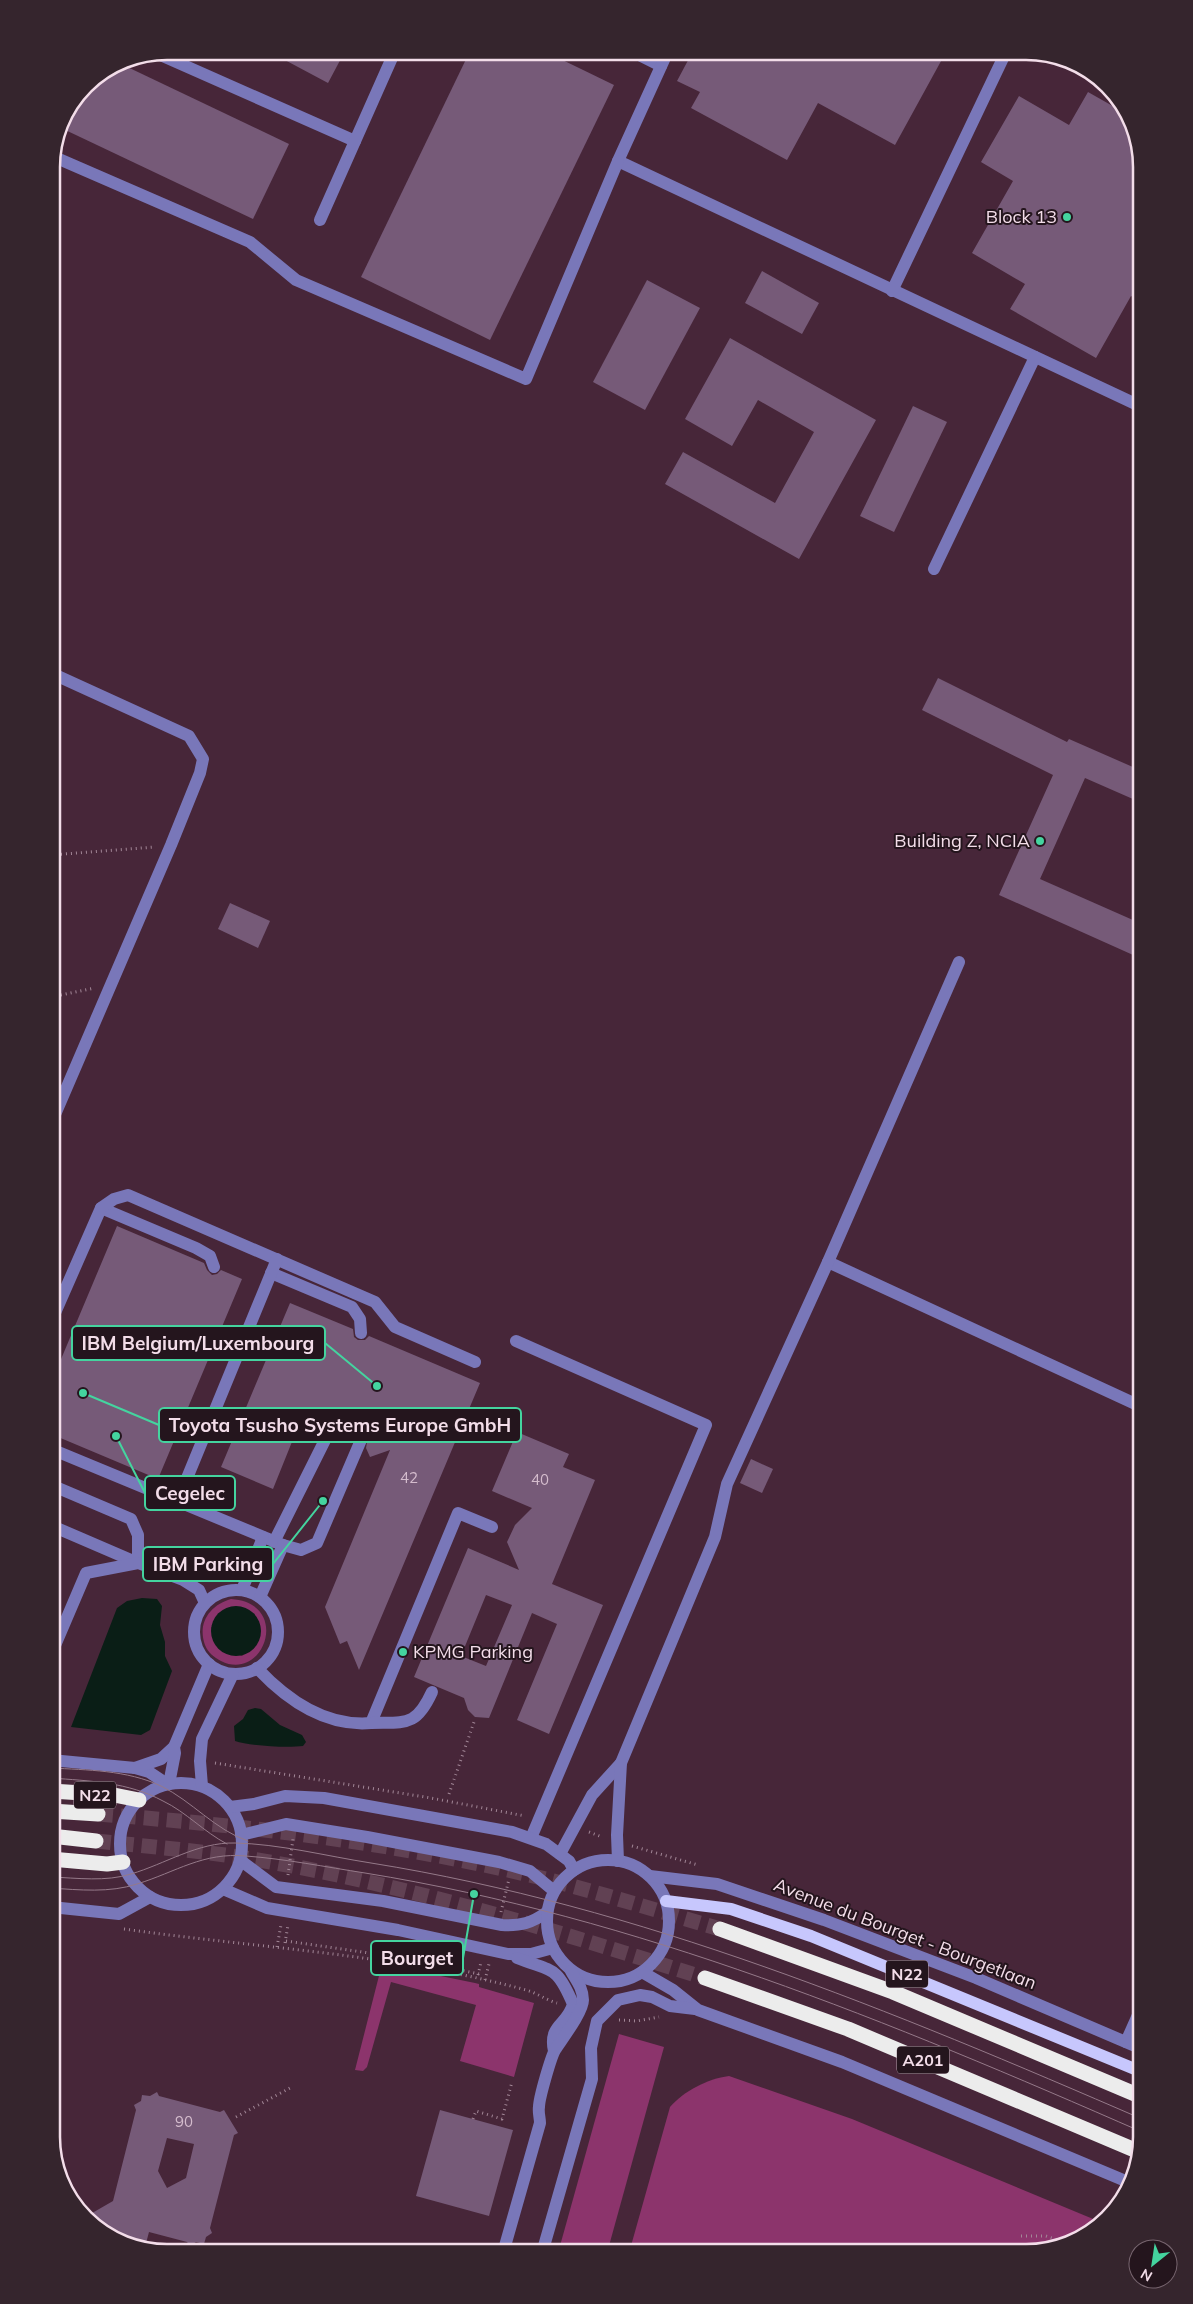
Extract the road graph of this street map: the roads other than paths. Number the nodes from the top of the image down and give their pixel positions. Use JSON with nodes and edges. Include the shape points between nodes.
{"nodes":[{"id":1,"x":170,"y":60,"type":"edge"},
{"id":2,"x":391,"y":60,"type":"edge"},
{"id":3,"x":649,"y":60,"type":"edge"},
{"id":4,"x":664,"y":60,"type":"edge"},
{"id":5,"x":1002,"y":60,"type":"edge"},
{"id":6,"x":661,"y":66,"type":"junction"},
{"id":7,"x":355,"y":141,"type":"junction"},
{"id":8,"x":60,"y":160,"type":"edge"},
{"id":9,"x":618,"y":161,"type":"junction"},
{"id":10,"x":320,"y":220,"type":"dead end"},
{"id":11,"x":892,"y":291,"type":"junction"},
{"id":12,"x":1035,"y":357,"type":"junction"},
{"id":13,"x":1133,"y":403,"type":"edge"},
{"id":14,"x":934,"y":569,"type":"dead end"},
{"id":15,"x":60,"y":677,"type":"edge"},
{"id":16,"x":960,"y":962,"type":"dead end"},
{"id":17,"x":60,"y":1104,"type":"edge"},
{"id":18,"x":101,"y":1208,"type":"junction"},
{"id":19,"x":277,"y":1259,"type":"junction"},
{"id":20,"x":828,"y":1262,"type":"junction"},
{"id":21,"x":214,"y":1267,"type":"dead end"},
{"id":22,"x":271,"y":1273,"type":"junction"},
{"id":23,"x":60,"y":1301,"type":"edge"},
{"id":24,"x":361,"y":1333,"type":"dead end"},
{"id":25,"x":516,"y":1341,"type":"dead end"},
{"id":26,"x":475,"y":1362,"type":"dead end"},
{"id":27,"x":1133,"y":1403,"type":"edge"},
{"id":28,"x":60,"y":1453,"type":"edge"},
{"id":29,"x":60,"y":1489,"type":"edge"},
{"id":30,"x":178,"y":1500,"type":"junction"},
{"id":31,"x":492,"y":1527,"type":"dead end"},
{"id":32,"x":60,"y":1529,"type":"edge"},
{"id":33,"x":274,"y":1541,"type":"junction"},
{"id":34,"x":138,"y":1563,"type":"junction"},
{"id":35,"x":242,"y":1590,"type":"junction"},
{"id":36,"x":260,"y":1597,"type":"junction"},
{"id":37,"x":205,"y":1603,"type":"junction"},
{"id":38,"x":60,"y":1634,"type":"edge"},
{"id":39,"x":209,"y":1664,"type":"junction"},
{"id":40,"x":257,"y":1668,"type":"junction"},
{"id":41,"x":233,"y":1674,"type":"junction"},
{"id":42,"x":432,"y":1692,"type":"dead end"},
{"id":43,"x":371,"y":1723,"type":"junction"},
{"id":44,"x":174,"y":1747,"type":"junction"},
{"id":45,"x":60,"y":1761,"type":"edge"},
{"id":46,"x":621,"y":1763,"type":"junction"},
{"id":47,"x":135,"y":1768,"type":"junction"},
{"id":48,"x":168,"y":1784,"type":"junction"},
{"id":49,"x":202,"y":1786,"type":"junction"},
{"id":50,"x":60,"y":1792,"type":"edge"},
{"id":51,"x":139,"y":1800,"type":"junction"},
{"id":52,"x":230,"y":1807,"type":"junction"},
{"id":53,"x":60,"y":1812,"type":"edge"},
{"id":54,"x":98,"y":1814,"type":"tunnel mouth"},
{"id":55,"x":242,"y":1835,"type":"junction"},
{"id":56,"x":526,"y":1836,"type":"junction"},
{"id":57,"x":60,"y":1837,"type":"edge"},
{"id":58,"x":96,"y":1841,"type":"tunnel mouth"},
{"id":59,"x":560,"y":1854,"type":"junction"},
{"id":60,"x":60,"y":1860,"type":"edge"},
{"id":61,"x":240,"y":1860,"type":"junction"},
{"id":62,"x":618,"y":1861,"type":"junction"},
{"id":63,"x":123,"y":1862,"type":"junction"},
{"id":64,"x":574,"y":1870,"type":"junction"},
{"id":65,"x":650,"y":1876,"type":"junction"},
{"id":66,"x":223,"y":1889,"type":"junction"},
{"id":67,"x":554,"y":1891,"type":"junction"},
{"id":68,"x":150,"y":1897,"type":"junction"},
{"id":69,"x":666,"y":1901,"type":"junction"},
{"id":70,"x":60,"y":1908,"type":"edge"},
{"id":71,"x":547,"y":1912,"type":"junction"},
{"id":72,"x":720,"y":1929,"type":"tunnel mouth"},
{"id":73,"x":553,"y":1948,"type":"junction"},
{"id":74,"x":508,"y":1954,"type":"junction"},
{"id":75,"x":570,"y":1969,"type":"junction"},
{"id":76,"x":642,"y":1972,"type":"junction"},
{"id":77,"x":705,"y":1978,"type":"tunnel mouth"},
{"id":78,"x":698,"y":2010,"type":"junction"},
{"id":79,"x":1133,"y":2026,"type":"edge"},
{"id":80,"x":1126,"y":2042,"type":"junction"},
{"id":81,"x":1133,"y":2045,"type":"edge"},
{"id":82,"x":554,"y":2051,"type":"junction"},
{"id":83,"x":1133,"y":2068,"type":"edge"},
{"id":84,"x":1133,"y":2093,"type":"edge"},
{"id":85,"x":1132,"y":2149,"type":"edge"},
{"id":86,"x":1123,"y":2180,"type":"edge"},
{"id":87,"x":506,"y":2244,"type":"edge"},
{"id":88,"x":545,"y":2244,"type":"edge"}],
"edges":[{"from":1,"to":7,"type":"street"},
{"from":2,"to":7,"type":"street"},
{"from":3,"to":6,"type":"street"},
{"from":4,"to":6,"type":"street"},
{"from":5,"to":11,"type":"street"},
{"from":6,"to":9,"type":"street"},
{"from":7,"to":10,"type":"street"},
{"from":8,"to":9,"type":"street","via":[[250,242],[296,280],[526,379]]},
{"from":9,"to":11,"type":"street"},
{"from":11,"to":12,"type":"street"},
{"from":12,"to":13,"type":"street"},
{"from":12,"to":14,"type":"street"},
{"from":15,"to":17,"type":"street","via":[[189,736],[202,760],[200,773],[171,846]]},
{"from":16,"to":20,"type":"street"},
{"from":18,"to":19,"type":"street","via":[[128,1195]]},
{"from":18,"to":21,"type":"street","via":[[196,1248],[210,1256]]},
{"from":18,"to":23,"type":"street"},
{"from":19,"to":22,"type":"street"},
{"from":19,"to":26,"type":"street","via":[[376,1302],[395,1327]]},
{"from":20,"to":27,"type":"street"},
{"from":20,"to":46,"type":"street","via":[[726,1484],[715,1537]]},
{"from":22,"to":24,"type":"street","via":[[352,1307],[360,1319]]},
{"from":22,"to":30,"type":"street"},
{"from":25,"to":56,"type":"street","via":[[706,1425]]},
{"from":28,"to":30,"type":"street"},
{"from":29,"to":34,"type":"street","via":[[131,1519],[138,1535]]},
{"from":30,"to":33,"type":"street"},
{"from":31,"to":43,"type":"street","via":[[458,1513]]},
{"from":32,"to":34,"type":"street"},
{"from":33,"to":33,"type":"street","via":[[301,1550],[317,1543],[361,1440],[356,1428],[341,1424],[330,1430]]},
{"from":33,"to":35,"type":"street"},
{"from":33,"to":36,"type":"street"},
{"from":34,"to":37,"type":"street","via":[[184,1580],[199,1590]]},
{"from":34,"to":38,"type":"street","via":[[86,1573]]},
{"from":35,"to":36,"type":"street"},
{"from":35,"to":37,"type":"street","via":[[219,1593]]},
{"from":36,"to":40,"type":"street","via":[[269,1606],[278,1629],[272,1654]]},
{"from":37,"to":39,"type":"street","via":[[197,1614],[194,1628],[197,1648]]},
{"from":39,"to":41,"type":"street"},
{"from":39,"to":44,"type":"street"},
{"from":40,"to":41,"type":"street"},
{"from":40,"to":43,"type":"street","via":[[281,1691],[316,1714],[347,1723]]},
{"from":41,"to":49,"type":"street","via":[[202,1739]]},
{"from":42,"to":43,"type":"street","via":[[424,1709],[414,1718]]},
{"from":44,"to":47,"type":"street","via":[[161,1759]]},
{"from":44,"to":48,"type":"street","via":[[176,1753]]},
{"from":45,"to":47,"type":"street"},
{"from":46,"to":59,"type":"street","via":[[592,1795]]},
{"from":46,"to":62,"type":"street"},
{"from":47,"to":48,"type":"street","via":[[149,1772]]},
{"from":48,"to":49,"type":"street"},
{"from":48,"to":51,"type":"street","number":"N22"},
{"from":49,"to":52,"type":"street"},
{"from":50,"to":51,"type":"highway","number":"N22","via":[[114,1795]]},
{"from":51,"to":63,"type":"street","number":"N22","via":[[123,1824],[120,1843]]},
{"from":52,"to":55,"type":"street"},
{"from":52,"to":56,"type":"street","via":[[285,1796],[324,1798]]},
{"from":53,"to":54,"type":"highway"},
{"from":55,"to":61,"type":"street"},
{"from":55,"to":67,"type":"street","via":[[295,1824],[512,1866],[530,1871]]},
{"from":56,"to":59,"type":"street"},
{"from":57,"to":58,"type":"highway"},
{"from":59,"to":64,"type":"street"},
{"from":60,"to":63,"type":"highway","via":[[107,1864]]},
{"from":61,"to":66,"type":"street"},
{"from":61,"to":71,"type":"street","via":[[265,1881],[286,1889],[383,1901],[520,1926],[534,1922]]},
{"from":62,"to":64,"type":"street","via":[[587,1863]]},
{"from":62,"to":65,"type":"street","via":[[635,1866]]},
{"from":63,"to":68,"type":"street","number":"N22","via":[[138,1888]]},
{"from":64,"to":67,"type":"street"},
{"from":65,"to":69,"type":"street"},
{"from":65,"to":80,"type":"street","name":"Avenue du Bourget - Bourgetlaan","via":[[717,1884],[750,1894],[967,1974]]},
{"from":66,"to":68,"type":"street","via":[[192,1904],[171,1904]]},
{"from":66,"to":74,"type":"street","via":[[248,1902],[283,1912],[398,1930]]},
{"from":67,"to":71,"type":"street"},
{"from":68,"to":70,"type":"street","via":[[119,1914]]},
{"from":69,"to":76,"type":"street","via":[[669,1917],[664,1945]]},
{"from":69,"to":83,"type":"main road","number":"N22","via":[[731,1909],[811,1936]]},
{"from":71,"to":73,"type":"street"},
{"from":72,"to":84,"type":"highway","via":[[893,1992]]},
{"from":73,"to":74,"type":"street","via":[[531,1954]]},
{"from":73,"to":75,"type":"street"},
{"from":74,"to":82,"type":"street","via":[[553,1971],[568,1992],[572,2009],[555,2030]]},
{"from":75,"to":76,"type":"street","via":[[583,1977],[612,1982]]},
{"from":75,"to":82,"type":"street","via":[[581,1987],[583,2001]]},
{"from":76,"to":78,"type":"street","via":[[673,1990]]},
{"from":77,"to":85,"type":"highway","number":"A201","via":[[856,2033]]},
{"from":78,"to":86,"type":"street","via":[[842,2062]]},
{"from":78,"to":88,"type":"street","via":[[670,2006],[640,1995],[618,2000],[597,2021],[591,2048],[592,2079]]},
{"from":79,"to":80,"type":"street"},
{"from":80,"to":81,"type":"street","name":"Avenue du Bourget - Bourgetlaan"},
{"from":82,"to":87,"type":"street","via":[[539,2107],[540,2122]]}]}
